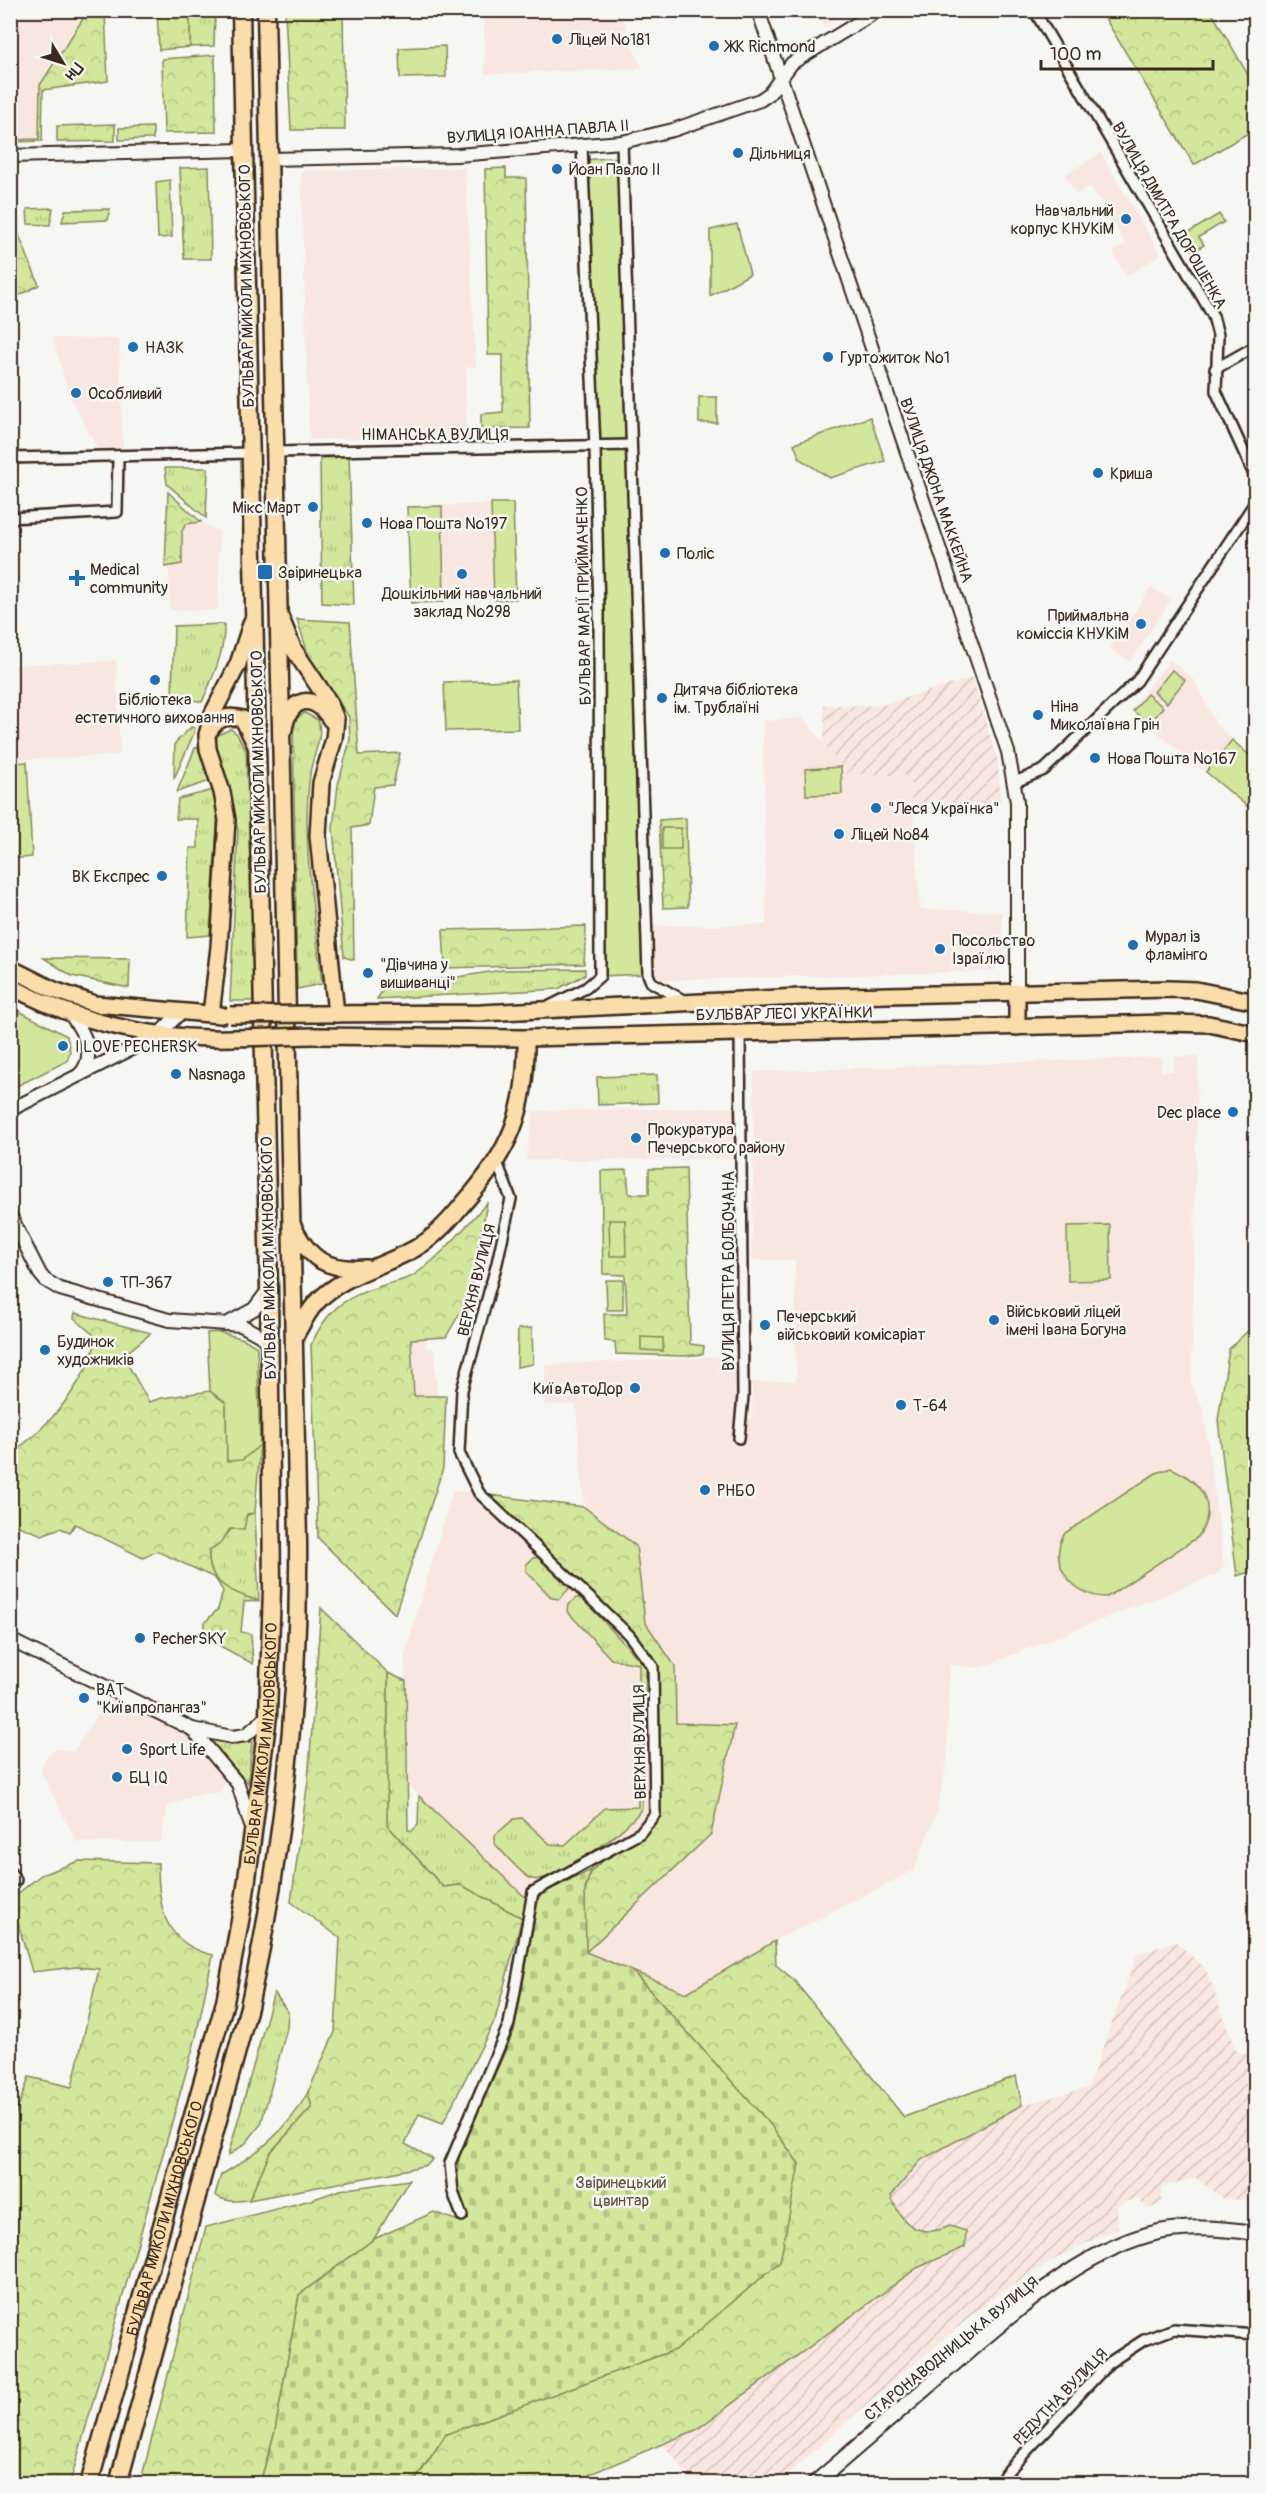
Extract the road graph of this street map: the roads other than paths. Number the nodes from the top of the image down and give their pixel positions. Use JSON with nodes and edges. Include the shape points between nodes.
{"nodes":[{"id":1,"x":242,"y":10,"type":"edge"},
{"id":2,"x":266,"y":10,"type":"edge"},
{"id":3,"x":758,"y":10,"type":"edge"},
{"id":4,"x":879,"y":10,"type":"edge"},
{"id":5,"x":1034,"y":10,"type":"edge"},
{"id":6,"x":780,"y":80,"type":"junction"},
{"id":7,"x":622,"y":142,"type":"junction"},
{"id":8,"x":582,"y":146,"type":"junction"},
{"id":9,"x":243,"y":150,"type":"junction"},
{"id":10,"x":10,"y":156,"type":"edge"},
{"id":11,"x":269,"y":159,"type":"junction"},
{"id":12,"x":1256,"y":346,"type":"edge"},
{"id":13,"x":1215,"y":369,"type":"junction"},
{"id":14,"x":631,"y":445,"type":"junction"},
{"id":15,"x":595,"y":448,"type":"junction"},
{"id":16,"x":276,"y":452,"type":"junction"},
{"id":17,"x":250,"y":453,"type":"junction"},
{"id":18,"x":118,"y":456,"type":"junction"},
{"id":19,"x":10,"y":458,"type":"edge"},
{"id":20,"x":1256,"y":479,"type":"edge"},
{"id":21,"x":1256,"y":501,"type":"edge"},
{"id":22,"x":10,"y":518,"type":"edge"},
{"id":23,"x":255,"y":612,"type":"junction"},
{"id":24,"x":280,"y":615,"type":"junction"},
{"id":25,"x":335,"y":729,"type":"junction"},
{"id":26,"x":207,"y":735,"type":"junction"},
{"id":27,"x":282,"y":741,"type":"junction"},
{"id":28,"x":259,"y":752,"type":"junction"},
{"id":29,"x":1015,"y":782,"type":"junction"},
{"id":30,"x":10,"y":968,"type":"edge"},
{"id":31,"x":10,"y":986,"type":"edge"},
{"id":32,"x":1017,"y":992,"type":"junction"},
{"id":33,"x":1256,"y":1002,"type":"edge"},
{"id":34,"x":688,"y":1003,"type":"junction"},
{"id":35,"x":540,"y":1011,"type":"junction"},
{"id":36,"x":180,"y":1013,"type":"junction"},
{"id":37,"x":374,"y":1013,"type":"junction"},
{"id":38,"x":211,"y":1014,"type":"junction"},
{"id":39,"x":336,"y":1014,"type":"junction"},
{"id":40,"x":70,"y":1015,"type":"junction"},
{"id":41,"x":1017,"y":1027,"type":"junction"},
{"id":42,"x":740,"y":1031,"type":"junction"},
{"id":43,"x":1256,"y":1034,"type":"edge"},
{"id":44,"x":373,"y":1035,"type":"junction"},
{"id":45,"x":157,"y":1036,"type":"junction"},
{"id":46,"x":526,"y":1038,"type":"junction"},
{"id":47,"x":72,"y":1080,"type":"junction"},
{"id":48,"x":10,"y":1110,"type":"edge"},
{"id":49,"x":497,"y":1162,"type":"junction"},
{"id":50,"x":10,"y":1215,"type":"edge"},
{"id":51,"x":292,"y":1224,"type":"junction"},
{"id":52,"x":373,"y":1267,"type":"junction"},
{"id":53,"x":269,"y":1289,"type":"junction"},
{"id":54,"x":229,"y":1322,"type":"junction"},
{"id":55,"x":294,"y":1338,"type":"junction"},
{"id":56,"x":270,"y":1345,"type":"junction"},
{"id":57,"x":739,"y":1438,"type":"dead end"},
{"id":58,"x":10,"y":1640,"type":"edge"},
{"id":59,"x":268,"y":1716,"type":"junction"},
{"id":60,"x":192,"y":1729,"type":"junction"},
{"id":61,"x":254,"y":1834,"type":"junction"},
{"id":62,"x":462,"y":2216,"type":"dead end"},
{"id":63,"x":1256,"y":2233,"type":"edge"},
{"id":64,"x":1256,"y":2335,"type":"edge"},
{"id":65,"x":89,"y":2484,"type":"edge"},
{"id":66,"x":118,"y":2484,"type":"edge"},
{"id":67,"x":814,"y":2484,"type":"edge"},
{"id":68,"x":1000,"y":2484,"type":"edge"}],
"edges":[{"from":1,"to":9,"type":"highway","name":"БУЛЬВАР МИКОЛИ МІХНОВСЬКОГО"},
{"from":2,"to":11,"type":"highway","name":"БУЛЬВАР МИКОЛИ МІХНОВСЬКОГО"},
{"from":3,"to":6,"type":"street","name":"ВУЛИЦЯ ДЖОНА МАККЕЙНА"},
{"from":4,"to":6,"type":"street","name":"ВУЛИЦЯ ІОАННА ПАВЛА II","via":[[792,63]]},
{"from":5,"to":13,"type":"street","name":"ВУЛИЦЯ ДМИТРА ДОРОШЕНКА","via":[[1213,316],[1218,335]]},
{"from":6,"to":7,"type":"street","name":"ВУЛИЦЯ ІОАННА ПАВЛА II","via":[[760,100],[673,130]]},
{"from":6,"to":29,"type":"street","name":"ВУЛИЦЯ ДЖОНА МАККЕЙНА"},
{"from":7,"to":8,"type":"street","name":"ВУЛИЦЯ ІОАННА ПАВЛА II"},
{"from":7,"to":14,"type":"street"},
{"from":8,"to":11,"type":"street","name":"ВУЛИЦЯ ІОАННА ПАВЛА II","via":[[457,155]]},
{"from":8,"to":15,"type":"street","name":"БУЛЬВАР МАРІЇ ПРИЙМАЧЕНКО"},
{"from":9,"to":10,"type":"street"},
{"from":9,"to":17,"type":"highway","name":"БУЛЬВАР МИКОЛИ МІХНОВСЬКОГО"},
{"from":11,"to":16,"type":"highway","name":"БУЛЬВАР МИКОЛИ МІХНОВСЬКОГО"},
{"from":12,"to":13,"type":"street"},
{"from":13,"to":20,"type":"street","name":"ВУЛИЦЯ ДМИТРА ДОРОШЕНКА","via":[[1216,391]]},
{"from":14,"to":15,"type":"street","name":"НІМАНСЬКА ВУЛИЦЯ"},
{"from":14,"to":34,"type":"street","via":[[648,975],[651,982]]},
{"from":15,"to":16,"type":"street","name":"НІМАНСЬКА ВУЛИЦЯ"},
{"from":15,"to":35,"type":"street","name":"БУЛЬВАР МАРІЇ ПРИЙМАЧЕНКО","via":[[600,976],[586,988]]},
{"from":16,"to":24,"type":"highway","name":"БУЛЬВАР МИКОЛИ МІХНОВСЬКОГО"},
{"from":17,"to":18,"type":"street"},
{"from":17,"to":23,"type":"highway","name":"БУЛЬВАР МИКОЛИ МІХНОВСЬКОГО"},
{"from":18,"to":19,"type":"street"},
{"from":18,"to":22,"type":"street","via":[[117,512]]},
{"from":21,"to":29,"type":"street","via":[[1133,686],[1044,770]]},
{"from":23,"to":26,"type":"main road","via":[[238,664],[213,713]]},
{"from":23,"to":28,"type":"highway","name":"БУЛЬВАР МИКОЛИ МІХНОВСЬКОГО"},
{"from":24,"to":25,"type":"main road","via":[[294,650],[334,712]]},
{"from":24,"to":27,"type":"highway","name":"БУЛЬВАР МИКОЛИ МІХНОВСЬКОГО"},
{"from":25,"to":27,"type":"main road","via":[[318,705],[303,702],[289,711]]},
{"from":25,"to":39,"type":"main road","via":[[321,783],[318,836]]},
{"from":26,"to":28,"type":"main road","via":[[220,718],[243,719]]},
{"from":26,"to":38,"type":"main road","via":[[227,820]]},
{"from":27,"to":51,"type":"highway","name":"БУЛЬВАР МИКОЛИ МІХНОВСЬКОГО"},
{"from":28,"to":53,"type":"highway","name":"БУЛЬВАР МИКОЛИ МІХНОВСЬКОГО"},
{"from":29,"to":32,"type":"street","name":"ВУЛИЦЯ ДЖОНА МАККЕЙНА"},
{"from":30,"to":36,"type":"main road","name":"БУЛЬВАР ЛЕСІ УКРАЇНКИ","via":[[54,990],[95,1004]]},
{"from":31,"to":40,"type":"main road","name":"БУЛЬВАР ЛЕСІ УКРАЇНКИ"},
{"from":32,"to":33,"type":"main road","name":"БУЛЬВАР ЛЕСІ УКРАЇНКИ","via":[[1196,990]]},
{"from":32,"to":34,"type":"main road","name":"БУЛЬВАР ЛЕСІ УКРАЇНКИ"},
{"from":32,"to":41,"type":"main road"},
{"from":34,"to":35,"type":"main road","name":"БУЛЬВАР ЛЕСІ УКРАЇНКИ"},
{"from":35,"to":37,"type":"main road","name":"БУЛЬВАР ЛЕСІ УКРАЇНКИ"},
{"from":36,"to":38,"type":"main road","name":"БУЛЬВАР ЛЕСІ УКРАЇНКИ"},
{"from":36,"to":45,"type":"street"},
{"from":37,"to":39,"type":"main road","name":"БУЛЬВАР ЛЕСІ УКРАЇНКИ"},
{"from":37,"to":44,"type":"main road","via":[[368,1028]]},
{"from":38,"to":39,"type":"main road","name":"БУЛЬВАР ЛЕСІ УКРАЇНКИ","bridge":true},
{"from":40,"to":45,"type":"main road","name":"БУЛЬВАР ЛЕСІ УКРАЇНКИ"},
{"from":40,"to":47,"type":"street","via":[[85,1036],[88,1048],[83,1071]]},
{"from":41,"to":42,"type":"main road","name":"БУЛЬВАР ЛЕСІ УКРАЇНКИ"},
{"from":41,"to":43,"type":"main road","name":"БУЛЬВАР ЛЕСІ УКРАЇНКИ","via":[[1191,1023]]},
{"from":42,"to":46,"type":"main road","name":"БУЛЬВАР ЛЕСІ УКРАЇНКИ"},
{"from":42,"to":57,"type":"street","name":"ВУЛИЦЯ ПЕТРА БОЛБОЧАНА","via":[[743,1396]]},
{"from":44,"to":45,"type":"main road","name":"БУЛЬВАР ЛЕСІ УКРАЇНКИ","bridge":true},
{"from":44,"to":46,"type":"main road","name":"БУЛЬВАР ЛЕСІ УКРАЇНКИ"},
{"from":45,"to":47,"type":"street"},
{"from":46,"to":49,"type":"main road","via":[[521,1106]]},
{"from":47,"to":48,"type":"street"},
{"from":49,"to":52,"type":"main road","via":[[432,1236],[398,1258]]},
{"from":49,"to":62,"type":"street","name":"ВЕРХНЯ ВУЛИЦЯ","via":[[511,1199],[462,1390],[459,1453],[479,1493],[629,1635],[653,1667],[656,1815],[640,1833],[533,1892],[509,2024],[450,2163],[453,2193]]},
{"from":50,"to":54,"type":"street","via":[[40,1274],[60,1289],[170,1320]]},
{"from":51,"to":52,"type":"main road","via":[[302,1246],[331,1266]]},
{"from":51,"to":55,"type":"highway","name":"БУЛЬВАР МИКОЛИ МІХНОВСЬКОГО"},
{"from":52,"to":55,"type":"main road","via":[[317,1302]]},
{"from":53,"to":54,"type":"street","via":[[254,1309]]},
{"from":53,"to":56,"type":"highway","name":"БУЛЬВАР МИКОЛИ МІХНОВСЬКОГО"},
{"from":54,"to":56,"type":"street","via":[[252,1330]]},
{"from":55,"to":66,"type":"highway","name":"БУЛЬВАР МИКОЛИ МІХНОВСЬКОГО","via":[[297,1653],[291,1733],[264,1935],[236,2060]]},
{"from":56,"to":59,"type":"highway","name":"БУЛЬВАР МИКОЛИ МІХНОВСЬКОГО","via":[[272,1599]]},
{"from":58,"to":60,"type":"street"},
{"from":59,"to":60,"type":"street","via":[[246,1735],[232,1737]]},
{"from":59,"to":61,"type":"highway","name":"БУЛЬВАР МИКОЛИ МІХНОВСЬКОГО"},
{"from":60,"to":61,"type":"street","via":[[238,1784]]},
{"from":61,"to":65,"type":"highway","name":"БУЛЬВАР МИКОЛИ МІХНОВСЬКОГО","via":[[225,2002]]},
{"from":63,"to":67,"type":"main road","name":"СТАРОНАВОДНИЦЬКА ВУЛИЦЯ","via":[[1214,2229],[1162,2232],[1125,2242],[1085,2263],[1010,2316]]},
{"from":64,"to":68,"type":"street","name":"РЕДУТНА ВУЛИЦЯ","via":[[1174,2329],[1144,2340],[1110,2362]]}]}
